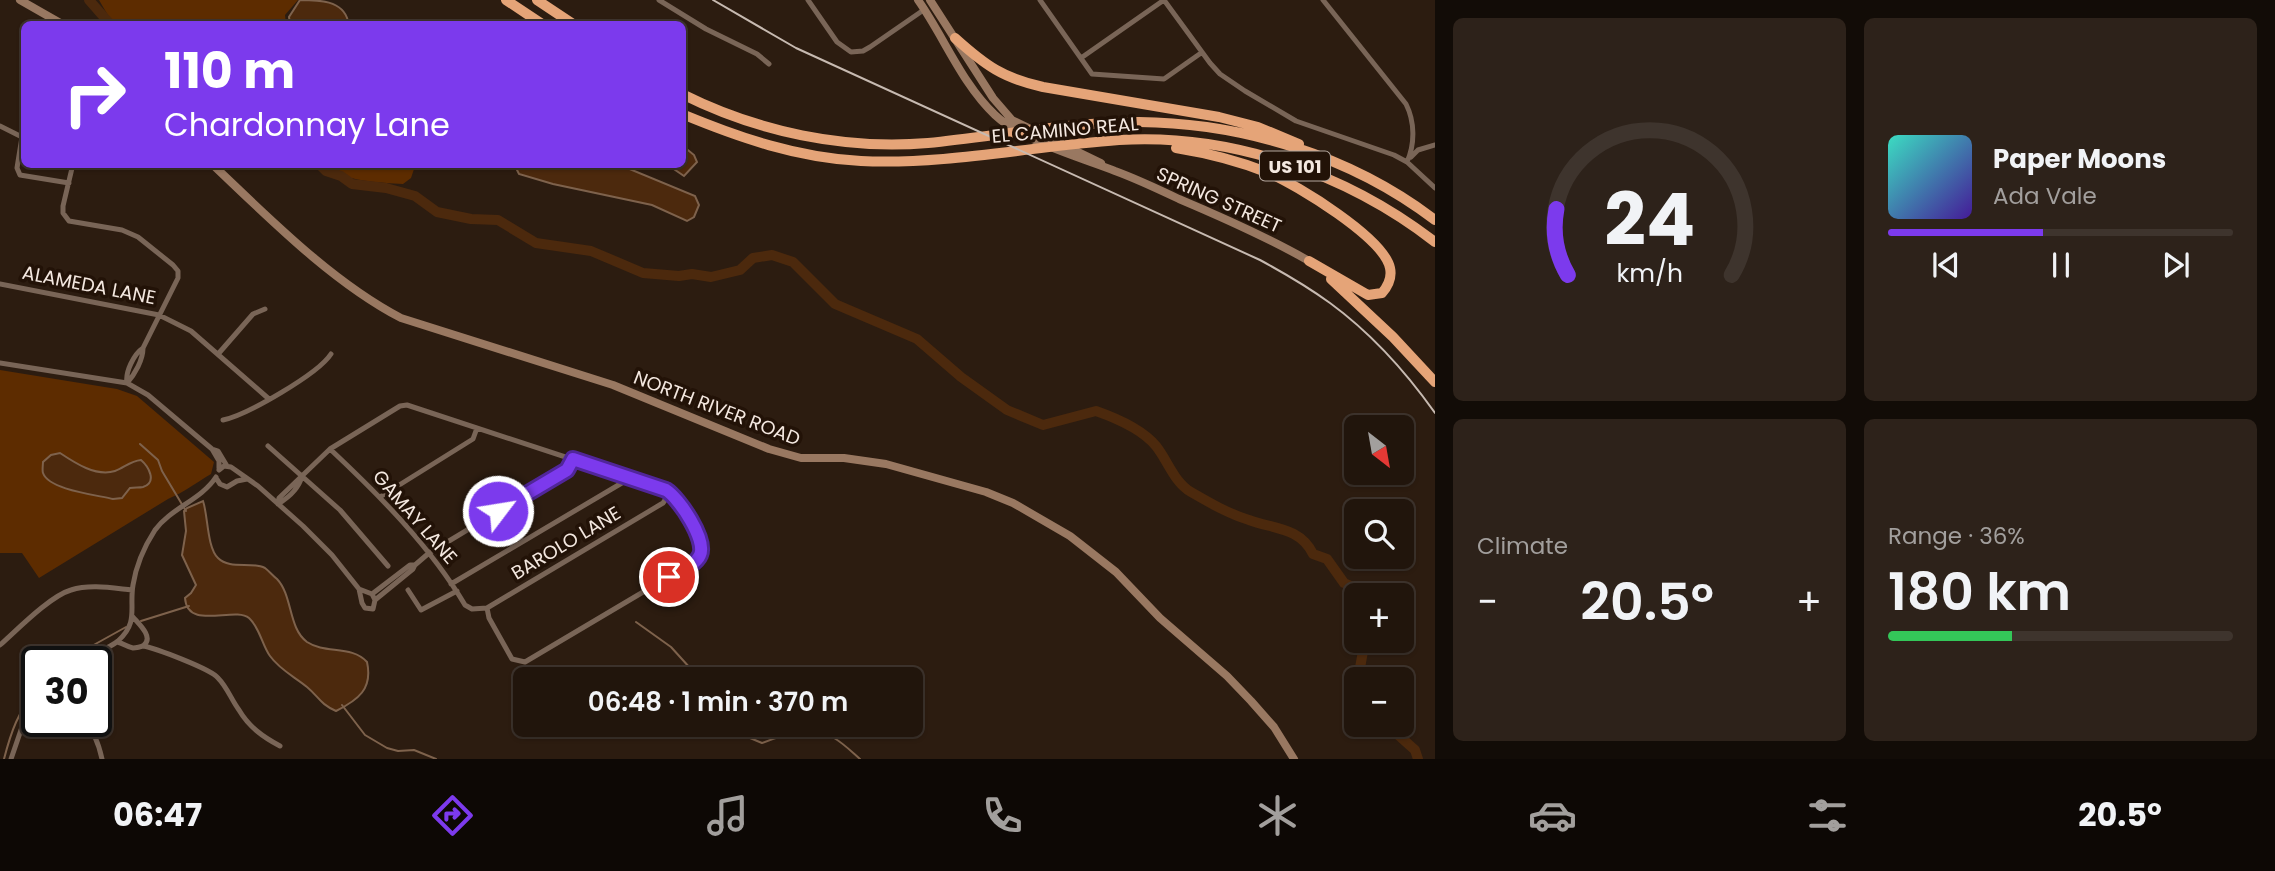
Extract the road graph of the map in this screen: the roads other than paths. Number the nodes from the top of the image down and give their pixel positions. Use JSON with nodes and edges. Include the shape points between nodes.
{"nodes":[{"id":1,"x":20,"y":0,"type":"edge"},
{"id":2,"x":506,"y":0,"type":"edge"},
{"id":3,"x":537,"y":0,"type":"edge"},
{"id":4,"x":659,"y":0,"type":"edge"},
{"id":5,"x":808,"y":0,"type":"edge"},
{"id":6,"x":918,"y":0,"type":"edge"},
{"id":7,"x":1051,"y":0,"type":"edge"},
{"id":8,"x":1164,"y":0,"type":"edge"},
{"id":9,"x":1323,"y":0,"type":"edge"},
{"id":10,"x":931,"y":3,"type":"edge"},
{"id":11,"x":1042,"y":3,"type":"edge"},
{"id":12,"x":57,"y":21,"type":"edge"},
{"id":13,"x":538,"y":21,"type":"edge"},
{"id":14,"x":568,"y":21,"type":"edge"},
{"id":15,"x":955,"y":38,"type":"junction"},
{"id":16,"x":1201,"y":53,"type":"junction"},
{"id":17,"x":1081,"y":58,"type":"junction"},
{"id":18,"x":769,"y":64,"type":"dead end"},
{"id":19,"x":686,"y":96,"type":"edge"},
{"id":20,"x":686,"y":116,"type":"edge"},
{"id":21,"x":0,"y":126,"type":"edge"},
{"id":22,"x":21,"y":137,"type":"edge"},
{"id":23,"x":1137,"y":140,"type":"junction"},
{"id":24,"x":1435,"y":145,"type":"edge"},
{"id":25,"x":21,"y":148,"type":"edge"},
{"id":26,"x":1334,"y":161,"type":"junction"},
{"id":27,"x":1406,"y":162,"type":"junction"},
{"id":28,"x":72,"y":168,"type":"edge"},
{"id":29,"x":216,"y":168,"type":"edge"},
{"id":30,"x":1115,"y":171,"type":"junction"},
{"id":31,"x":69,"y":183,"type":"junction"},
{"id":32,"x":1435,"y":188,"type":"edge"},
{"id":33,"x":1435,"y":220,"type":"edge"},
{"id":34,"x":1435,"y":243,"type":"edge"},
{"id":35,"x":1309,"y":261,"type":"junction"},
{"id":36,"x":0,"y":284,"type":"edge"},
{"id":37,"x":265,"y":309,"type":"dead end"},
{"id":38,"x":159,"y":315,"type":"junction"},
{"id":39,"x":219,"y":353,"type":"junction"},
{"id":40,"x":331,"y":354,"type":"dead end"},
{"id":41,"x":0,"y":363,"type":"edge"},
{"id":42,"x":127,"y":383,"type":"junction"},
{"id":43,"x":1435,"y":383,"type":"edge"},
{"id":44,"x":269,"y":399,"type":"junction"},
{"id":45,"x":223,"y":420,"type":"dead end"},
{"id":46,"x":477,"y":428,"type":"junction"},
{"id":47,"x":268,"y":446,"type":"dead end"},
{"id":48,"x":212,"y":449,"type":"junction"},
{"id":49,"x":330,"y":449,"type":"junction"},
{"id":50,"x":573,"y":459,"type":"junction"},
{"id":51,"x":227,"y":466,"type":"junction"},
{"id":52,"x":219,"y":470,"type":"junction"},
{"id":53,"x":237,"y":472,"type":"junction"},
{"id":54,"x":302,"y":476,"type":"junction"},
{"id":55,"x":216,"y":477,"type":"junction"},
{"id":56,"x":632,"y":477,"type":"junction"},
{"id":57,"x":247,"y":479,"type":"junction"},
{"id":58,"x":237,"y":481,"type":"junction"},
{"id":59,"x":224,"y":486,"type":"junction"},
{"id":60,"x":203,"y":491,"type":"junction"},
{"id":61,"x":670,"y":493,"type":"junction"},
{"id":62,"x":380,"y":497,"type":"junction"},
{"id":63,"x":278,"y":504,"type":"junction"},
{"id":64,"x":429,"y":553,"type":"junction"},
{"id":65,"x":388,"y":566,"type":"dead end"},
{"id":66,"x":451,"y":584,"type":"junction"},
{"id":67,"x":359,"y":589,"type":"junction"},
{"id":68,"x":132,"y":590,"type":"junction"},
{"id":69,"x":408,"y":590,"type":"dead end"},
{"id":70,"x":457,"y":592,"type":"junction"},
{"id":71,"x":374,"y":597,"type":"junction"},
{"id":72,"x":487,"y":608,"type":"junction"},
{"id":73,"x":472,"y":609,"type":"joint"},
{"id":74,"x":133,"y":617,"type":"junction"},
{"id":75,"x":142,"y":627,"type":"junction"},
{"id":76,"x":129,"y":628,"type":"junction"},
{"id":77,"x":124,"y":634,"type":"junction"},
{"id":78,"x":147,"y":637,"type":"junction"},
{"id":79,"x":117,"y":642,"type":"junction"},
{"id":80,"x":0,"y":645,"type":"edge"},
{"id":81,"x":110,"y":646,"type":"edge"},
{"id":82,"x":143,"y":646,"type":"junction"},
{"id":83,"x":130,"y":647,"type":"junction"},
{"id":84,"x":161,"y":652,"type":"junction"},
{"id":85,"x":21,"y":729,"type":"edge"},
{"id":86,"x":95,"y":737,"type":"edge"},
{"id":87,"x":280,"y":746,"type":"dead end"},
{"id":88,"x":11,"y":759,"type":"edge"},
{"id":89,"x":102,"y":759,"type":"edge"},
{"id":90,"x":1294,"y":759,"type":"edge"}],
"edges":[{"from":1,"to":12,"type":"main road"},
{"from":2,"to":13,"type":"highway"},
{"from":3,"to":14,"type":"highway"},
{"from":4,"to":18,"type":"street"},
{"from":5,"to":10,"type":"street","via":[[837,42],[851,52],[870,47]]},
{"from":6,"to":10,"type":"main road","name":"SPRING STREET"},
{"from":7,"to":11,"type":"street"},
{"from":8,"to":16,"type":"street"},
{"from":8,"to":17,"type":"street"},
{"from":9,"to":27,"type":"street","via":[[1406,104],[1413,136]]},
{"from":10,"to":15,"type":"main road","name":"SPRING STREET"},
{"from":10,"to":30,"type":"main road","name":"SPRING STREET","via":[[973,89],[998,118],[1038,141]]},
{"from":11,"to":17,"type":"street"},
{"from":15,"to":26,"type":"highway","via":[[987,65],[1016,81],[1219,117],[1287,138]]},
{"from":15,"to":30,"type":"main road","name":"SPRING STREET","via":[[1012,120]]},
{"from":16,"to":17,"type":"street","via":[[1164,79],[1092,74]]},
{"from":16,"to":27,"type":"street","via":[[1220,74],[1276,111]]},
{"from":19,"to":26,"type":"highway","name":"EL CAMINO REAL","number":"US 101","via":[[781,131],[854,142],[926,143],[1138,122],[1236,132]]},
{"from":20,"to":23,"type":"highway","name":"EL CAMINO REAL","number":"US 101","via":[[777,149],[860,161],[913,162]]},
{"from":21,"to":22,"type":"street"},
{"from":23,"to":34,"type":"highway","name":"EL CAMINO REAL","number":"US 101","via":[[1202,144],[1279,161],[1348,188]]},
{"from":23,"to":35,"type":"highway","via":[[1231,160],[1286,181],[1362,233],[1387,260],[1390,278],[1382,293],[1368,295]]},
{"from":24,"to":27,"type":"street","via":[[1418,150]]},
{"from":25,"to":31,"type":"street","via":[[20,175]]},
{"from":26,"to":33,"type":"highway","name":"EL CAMINO REAL","number":"US 101"},
{"from":27,"to":32,"type":"street"},
{"from":28,"to":31,"type":"street"},
{"from":29,"to":90,"type":"main road","name":"NORTH RIVER ROAD","via":[[335,275],[401,317],[613,385],[769,449],[801,458],[886,464],[986,492],[1042,518],[1116,572],[1227,677],[1274,727]]},
{"from":30,"to":35,"type":"main road","name":"SPRING STREET"},
{"from":31,"to":38,"type":"street","via":[[63,206],[69,221],[138,237],[178,271]]},
{"from":35,"to":43,"type":"highway","via":[[1353,298]]},
{"from":36,"to":38,"type":"street","name":"ALAMEDA LANE"},
{"from":37,"to":39,"type":"street","via":[[253,314]]},
{"from":38,"to":39,"type":"street","name":"ALAMEDA LANE","via":[[191,331]]},
{"from":38,"to":42,"type":"street"},
{"from":39,"to":44,"type":"street","name":"ALAMEDA LANE"},
{"from":40,"to":44,"type":"street","via":[[323,365]]},
{"from":41,"to":42,"type":"street"},
{"from":42,"to":48,"type":"street"},
{"from":44,"to":45,"type":"street"},
{"from":46,"to":49,"type":"street","via":[[403,406]]},
{"from":46,"to":50,"type":"street"},
{"from":46,"to":62,"type":"street","via":[[473,439]]},
{"from":47,"to":54,"type":"street"},
{"from":48,"to":51,"type":"street"},
{"from":48,"to":52,"type":"street"},
{"from":49,"to":54,"type":"street"},
{"from":49,"to":62,"type":"street","name":"GAMAY LANE"},
{"from":50,"to":56,"type":"street"},
{"from":50,"to":64,"type":"street","via":[[567,470]]},
{"from":51,"to":52,"type":"street"},
{"from":51,"to":53,"type":"street"},
{"from":52,"to":55,"type":"street"},
{"from":53,"to":57,"type":"street"},
{"from":53,"to":58,"type":"street"},
{"from":54,"to":63,"type":"street"},
{"from":54,"to":65,"type":"street","via":[[340,510]]},
{"from":55,"to":59,"type":"street"},
{"from":55,"to":60,"type":"street"},
{"from":56,"to":61,"type":"street"},
{"from":56,"to":66,"type":"street"},
{"from":57,"to":58,"type":"street"},
{"from":57,"to":63,"type":"street"},
{"from":58,"to":59,"type":"street"},
{"from":59,"to":60,"type":"street"},
{"from":60,"to":68,"type":"street","via":[[158,527],[140,559]]},
{"from":61,"to":72,"type":"street","name":"BAROLO LANE","via":[[663,503]]},
{"from":61,"to":72,"type":"street","via":[[701,540],[698,559],[530,661],[512,659]]},
{"from":62,"to":64,"type":"street","name":"GAMAY LANE"},
{"from":63,"to":67,"type":"street"},
{"from":64,"to":66,"type":"street","name":"GAMAY LANE"},
{"from":64,"to":71,"type":"street"},
{"from":66,"to":70,"type":"street","name":"GAMAY LANE"},
{"from":67,"to":71,"type":"street"},
{"from":67,"to":71,"type":"street","via":[[365,608],[373,609]]},
{"from":68,"to":74,"type":"street"},
{"from":68,"to":80,"type":"street","via":[[96,587],[69,591]]},
{"from":69,"to":70,"type":"street","via":[[421,610]]},
{"from":70,"to":73,"type":"street","name":"GAMAY LANE"},
{"from":72,"to":73,"type":"street","name":"BAROLO LANE"},
{"from":74,"to":75,"type":"street"},
{"from":74,"to":76,"type":"street"},
{"from":75,"to":76,"type":"street"},
{"from":75,"to":78,"type":"street"},
{"from":76,"to":77,"type":"street"},
{"from":77,"to":79,"type":"street"},
{"from":77,"to":83,"type":"street"},
{"from":78,"to":82,"type":"street"},
{"from":78,"to":84,"type":"street"},
{"from":79,"to":81,"type":"street"},
{"from":79,"to":83,"type":"street"},
{"from":82,"to":83,"type":"street"},
{"from":82,"to":84,"type":"street"},
{"from":84,"to":87,"type":"street","via":[[216,675],[254,729]]},
{"from":85,"to":88,"type":"street"},
{"from":86,"to":89,"type":"street"}]}
